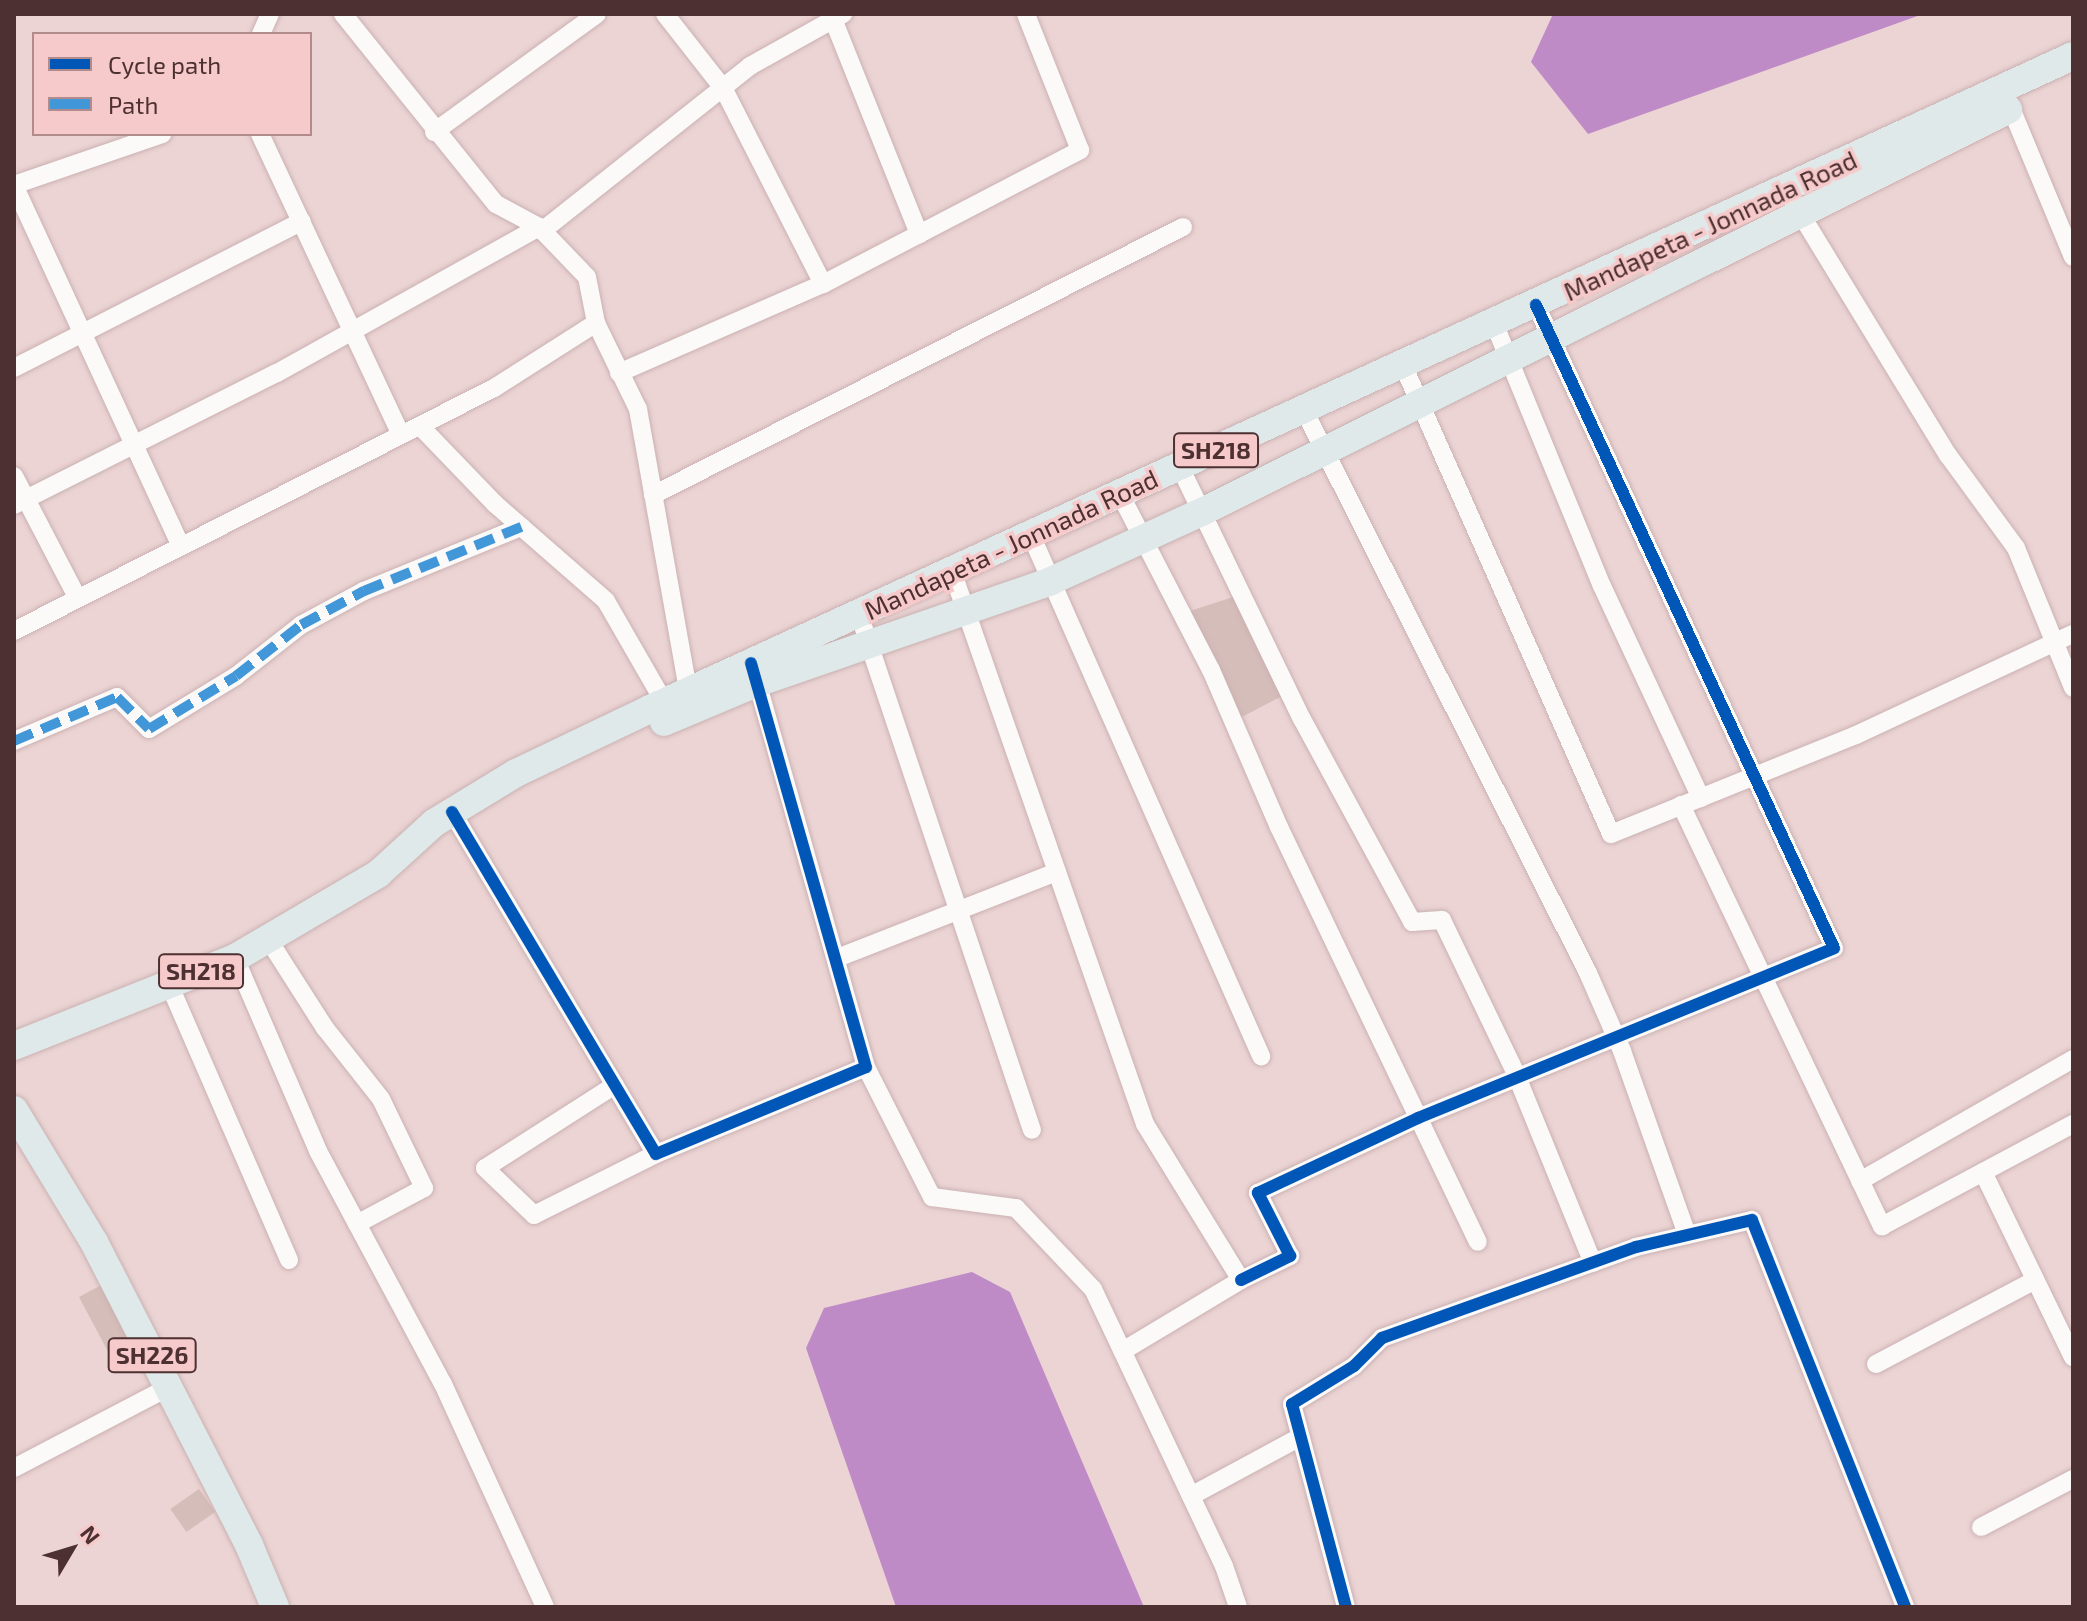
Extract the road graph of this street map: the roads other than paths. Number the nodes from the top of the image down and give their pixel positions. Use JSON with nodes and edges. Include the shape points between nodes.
{"nodes":[{"id":1,"x":343,"y":14,"type":"edge"},
{"id":2,"x":597,"y":14,"type":"edge"},
{"id":3,"x":665,"y":14,"type":"edge"},
{"id":4,"x":1026,"y":14,"type":"edge"},
{"id":5,"x":838,"y":17,"type":"edge"},
{"id":6,"x":2073,"y":56,"type":"edge"},
{"id":7,"x":2073,"y":77,"type":"edge"},
{"id":8,"x":723,"y":88,"type":"junction"},
{"id":9,"x":2007,"y":100,"type":"junction"},
{"id":10,"x":434,"y":132,"type":"junction"},
{"id":11,"x":156,"y":136,"type":"edge"},
{"id":12,"x":261,"y":136,"type":"edge"},
{"id":13,"x":14,"y":185,"type":"edge"},
{"id":14,"x":1793,"y":201,"type":"junction"},
{"id":15,"x":302,"y":221,"type":"junction"},
{"id":16,"x":1183,"y":227,"type":"dead end"},
{"id":17,"x":541,"y":229,"type":"junction"},
{"id":18,"x":919,"y":234,"type":"junction"},
{"id":19,"x":2073,"y":257,"type":"edge"},
{"id":20,"x":823,"y":284,"type":"junction"},
{"id":21,"x":1536,"y":305,"type":"junction"},
{"id":22,"x":596,"y":323,"type":"junction"},
{"id":23,"x":1494,"y":323,"type":"junction"},
{"id":24,"x":353,"y":330,"type":"junction"},
{"id":25,"x":82,"y":335,"type":"junction"},
{"id":26,"x":1551,"y":337,"type":"junction"},
{"id":27,"x":1509,"y":358,"type":"junction"},
{"id":28,"x":1403,"y":365,"type":"junction"},
{"id":29,"x":14,"y":368,"type":"edge"},
{"id":30,"x":619,"y":373,"type":"junction"},
{"id":31,"x":1420,"y":403,"type":"junction"},
{"id":32,"x":1304,"y":410,"type":"junction"},
{"id":33,"x":420,"y":426,"type":"junction"},
{"id":34,"x":401,"y":435,"type":"junction"},
{"id":35,"x":132,"y":446,"type":"junction"},
{"id":36,"x":1326,"y":453,"type":"junction"},
{"id":37,"x":1180,"y":467,"type":"junction"},
{"id":38,"x":14,"y":476,"type":"edge"},
{"id":39,"x":1120,"y":494,"type":"junction"},
{"id":40,"x":653,"y":495,"type":"junction"},
{"id":41,"x":20,"y":502,"type":"edge"},
{"id":42,"x":1202,"y":512,"type":"junction"},
{"id":43,"x":521,"y":527,"type":"junction"},
{"id":44,"x":1031,"y":535,"type":"junction"},
{"id":45,"x":1143,"y":538,"type":"junction"},
{"id":46,"x":181,"y":546,"type":"junction"},
{"id":47,"x":952,"y":571,"type":"junction"},
{"id":48,"x":1051,"y":581,"type":"junction"},
{"id":49,"x":77,"y":597,"type":"junction"},
{"id":50,"x":965,"y":610,"type":"junction"},
{"id":51,"x":859,"y":614,"type":"junction"},
{"id":52,"x":14,"y":631,"type":"edge"},
{"id":53,"x":2073,"y":634,"type":"edge"},
{"id":54,"x":2052,"y":644,"type":"junction"},
{"id":55,"x":869,"y":645,"type":"junction"},
{"id":56,"x":754,"y":673,"type":"junction"},
{"id":57,"x":2073,"y":688,"type":"edge"},
{"id":58,"x":676,"y":697,"type":"junction"},
{"id":59,"x":14,"y":741,"type":"edge"},
{"id":60,"x":1754,"y":776,"type":"junction"},
{"id":61,"x":1701,"y":798,"type":"junction"},
{"id":62,"x":1681,"y":805,"type":"junction"},
{"id":63,"x":456,"y":819,"type":"junction"},
{"id":64,"x":1057,"y":872,"type":"junction"},
{"id":65,"x":959,"y":913,"type":"junction"},
{"id":66,"x":268,"y":939,"type":"junction"},
{"id":67,"x":235,"y":958,"type":"junction"},
{"id":68,"x":837,"y":958,"type":"junction"},
{"id":69,"x":1761,"y":976,"type":"junction"},
{"id":70,"x":169,"y":984,"type":"junction"},
{"id":71,"x":1615,"y":1034,"type":"junction"},
{"id":72,"x":14,"y":1046,"type":"edge"},
{"id":73,"x":1261,"y":1056,"type":"dead end"},
{"id":74,"x":2073,"y":1059,"type":"edge"},
{"id":75,"x":866,"y":1067,"type":"junction"},
{"id":76,"x":1517,"y":1076,"type":"junction"},
{"id":77,"x":615,"y":1085,"type":"junction"},
{"id":78,"x":14,"y":1110,"type":"edge"},
{"id":79,"x":1418,"y":1118,"type":"junction"},
{"id":80,"x":2073,"y":1124,"type":"edge"},
{"id":81,"x":1032,"y":1130,"type":"dead end"},
{"id":82,"x":656,"y":1154,"type":"junction"},
{"id":83,"x":1983,"y":1172,"type":"junction"},
{"id":84,"x":1860,"y":1181,"type":"junction"},
{"id":85,"x":357,"y":1224,"type":"junction"},
{"id":86,"x":1687,"y":1235,"type":"junction"},
{"id":87,"x":1478,"y":1242,"type":"dead end"},
{"id":88,"x":289,"y":1260,"type":"dead end"},
{"id":89,"x":1593,"y":1263,"type":"junction"},
{"id":90,"x":1241,"y":1280,"type":"junction"},
{"id":91,"x":2035,"y":1280,"type":"junction"},
{"id":92,"x":1123,"y":1351,"type":"junction"},
{"id":93,"x":2073,"y":1357,"type":"edge"},
{"id":94,"x":1876,"y":1364,"type":"dead end"},
{"id":95,"x":169,"y":1387,"type":"junction"},
{"id":96,"x":1300,"y":1437,"type":"junction"},
{"id":97,"x":14,"y":1468,"type":"edge"},
{"id":98,"x":2073,"y":1479,"type":"edge"},
{"id":99,"x":1191,"y":1496,"type":"junction"},
{"id":100,"x":1981,"y":1527,"type":"dead end"},
{"id":101,"x":275,"y":1607,"type":"edge"},
{"id":102,"x":545,"y":1607,"type":"edge"},
{"id":103,"x":1238,"y":1607,"type":"edge"},
{"id":104,"x":1346,"y":1607,"type":"edge"},
{"id":105,"x":1905,"y":1607,"type":"edge"}],
"edges":[{"from":1,"to":10,"type":"street"},
{"from":2,"to":10,"type":"street"},
{"from":3,"to":8,"type":"street"},
{"from":4,"to":18,"type":"street","via":[[1080,150]]},
{"from":5,"to":8,"type":"street","via":[[750,66]]},
{"from":5,"to":18,"type":"street"},
{"from":6,"to":9,"type":"main road","name":"Mandapeta - Jonnada Road","number":"SH218"},
{"from":7,"to":9,"type":"main road","number":"SH218"},
{"from":8,"to":17,"type":"street"},
{"from":8,"to":20,"type":"street"},
{"from":9,"to":14,"type":"main road","name":"Mandapeta - Jonnada Road","number":"SH218"},
{"from":9,"to":19,"type":"street"},
{"from":10,"to":17,"type":"street","via":[[496,204]]},
{"from":11,"to":13,"type":"street"},
{"from":12,"to":15,"type":"street"},
{"from":13,"to":25,"type":"street"},
{"from":14,"to":21,"type":"main road","name":"Mandapeta - Jonnada Road","number":"SH218"},
{"from":14,"to":26,"type":"main road","number":"SH218"},
{"from":14,"to":54,"type":"street","via":[[1948,455],[2016,548]]},
{"from":15,"to":24,"type":"street"},
{"from":15,"to":25,"type":"street"},
{"from":16,"to":40,"type":"street"},
{"from":17,"to":22,"type":"street","via":[[587,277]]},
{"from":17,"to":24,"type":"street"},
{"from":18,"to":20,"type":"street"},
{"from":20,"to":30,"type":"street"},
{"from":21,"to":23,"type":"main road","name":"Mandapeta - Jonnada Road","number":"SH218"},
{"from":21,"to":26,"type":"street"},
{"from":22,"to":30,"type":"street"},
{"from":22,"to":33,"type":"street","via":[[494,388]]},
{"from":23,"to":27,"type":"street"},
{"from":23,"to":28,"type":"main road","name":"Mandapeta - Jonnada Road","number":"SH218"},
{"from":24,"to":34,"type":"street"},
{"from":24,"to":35,"type":"street"},
{"from":25,"to":29,"type":"street"},
{"from":25,"to":35,"type":"street"},
{"from":26,"to":27,"type":"main road","number":"SH218"},
{"from":26,"to":60,"type":"street"},
{"from":27,"to":31,"type":"main road","number":"SH218"},
{"from":27,"to":61,"type":"street","via":[[1602,586]]},
{"from":28,"to":31,"type":"street"},
{"from":28,"to":32,"type":"main road","name":"Mandapeta - Jonnada Road","number":"SH218"},
{"from":30,"to":40,"type":"street","via":[[638,409]]},
{"from":31,"to":36,"type":"main road","number":"SH218"},
{"from":31,"to":62,"type":"street","via":[[1611,834]]},
{"from":32,"to":36,"type":"street"},
{"from":32,"to":37,"type":"main road","name":"Mandapeta - Jonnada Road","number":"SH218"},
{"from":33,"to":34,"type":"street"},
{"from":33,"to":43,"type":"street"},
{"from":34,"to":46,"type":"street"},
{"from":35,"to":41,"type":"street"},
{"from":35,"to":46,"type":"street"},
{"from":36,"to":42,"type":"main road","number":"SH218"},
{"from":36,"to":71,"type":"street"},
{"from":37,"to":39,"type":"main road","name":"Mandapeta - Jonnada Road","number":"SH218"},
{"from":37,"to":42,"type":"street"},
{"from":38,"to":41,"type":"street"},
{"from":39,"to":44,"type":"main road","name":"Mandapeta - Jonnada Road","number":"SH218"},
{"from":39,"to":45,"type":"street"},
{"from":40,"to":58,"type":"street"},
{"from":41,"to":49,"type":"street"},
{"from":42,"to":45,"type":"main road","number":"SH218"},
{"from":42,"to":76,"type":"street","via":[[1302,719],[1412,922],[1442,920]]},
{"from":43,"to":58,"type":"street","via":[[606,601]]},
{"from":43,"to":59,"type":"street","via":[[364,591],[301,625],[236,676],[149,729],[117,697]]},
{"from":44,"to":47,"type":"main road","name":"Mandapeta - Jonnada Road","number":"SH218"},
{"from":44,"to":48,"type":"street"},
{"from":45,"to":48,"type":"main road","number":"SH218"},
{"from":45,"to":79,"type":"street","via":[[1211,670],[1279,827]]},
{"from":46,"to":49,"type":"street"},
{"from":47,"to":50,"type":"street"},
{"from":47,"to":51,"type":"main road","name":"Mandapeta - Jonnada Road","number":"SH218"},
{"from":48,"to":50,"type":"main road","number":"SH218"},
{"from":48,"to":73,"type":"street"},
{"from":49,"to":52,"type":"street"},
{"from":50,"to":55,"type":"main road","number":"SH218"},
{"from":50,"to":64,"type":"street"},
{"from":51,"to":55,"type":"street"},
{"from":51,"to":56,"type":"main road","name":"Mandapeta - Jonnada Road","number":"SH218"},
{"from":53,"to":54,"type":"street"},
{"from":54,"to":57,"type":"street"},
{"from":54,"to":60,"type":"street"},
{"from":55,"to":56,"type":"main road","number":"SH218"},
{"from":55,"to":65,"type":"street"},
{"from":56,"to":58,"type":"main road","name":"Mandapeta - Jonnada Road","number":"SH218"},
{"from":56,"to":63,"type":"main road","number":"SH218"},
{"from":56,"to":68,"type":"street"},
{"from":58,"to":63,"type":"main road","name":"Mandapeta - Jonnada Road","number":"SH218","via":[[516,773]]},
{"from":60,"to":61,"type":"street"},
{"from":60,"to":69,"type":"street","via":[[1834,948]]},
{"from":61,"to":62,"type":"street"},
{"from":62,"to":69,"type":"street"},
{"from":63,"to":66,"type":"main road","name":"Mandapeta - Jonnada Road","number":"SH218","via":[[378,874]]},
{"from":63,"to":77,"type":"street"},
{"from":64,"to":65,"type":"street"},
{"from":64,"to":90,"type":"street","via":[[1145,1124]]},
{"from":65,"to":68,"type":"street"},
{"from":65,"to":81,"type":"street"},
{"from":66,"to":67,"type":"main road","name":"Mandapeta - Jonnada Road","number":"SH218"},
{"from":66,"to":85,"type":"street","via":[[325,1028],[381,1099],[424,1188]]},
{"from":67,"to":70,"type":"main road","name":"Mandapeta - Jonnada Road","number":"SH218"},
{"from":67,"to":85,"type":"street","via":[[318,1151]]},
{"from":68,"to":75,"type":"street"},
{"from":69,"to":71,"type":"street"},
{"from":69,"to":84,"type":"street"},
{"from":70,"to":72,"type":"main road","name":"Mandapeta - Jonnada Road","number":"SH218"},
{"from":70,"to":88,"type":"street"},
{"from":71,"to":76,"type":"street"},
{"from":71,"to":86,"type":"street"},
{"from":74,"to":84,"type":"street","via":[[2022,1093]]},
{"from":75,"to":82,"type":"street"},
{"from":75,"to":92,"type":"street","via":[[932,1197],[1016,1208],[1093,1289]]},
{"from":76,"to":79,"type":"street"},
{"from":76,"to":89,"type":"street"},
{"from":77,"to":82,"type":"street"},
{"from":77,"to":82,"type":"street","via":[[485,1168],[534,1215]]},
{"from":78,"to":95,"type":"main road","number":"SH226","via":[[94,1242]]},
{"from":79,"to":87,"type":"street"},
{"from":79,"to":90,"type":"street","via":[[1258,1193],[1290,1256]]},
{"from":80,"to":83,"type":"street"},
{"from":83,"to":84,"type":"street","via":[[1882,1226]]},
{"from":83,"to":91,"type":"street"},
{"from":85,"to":102,"type":"street","via":[[443,1384]]},
{"from":86,"to":89,"type":"street"},
{"from":86,"to":105,"type":"street","via":[[1752,1220]]},
{"from":89,"to":96,"type":"street","via":[[1382,1338],[1354,1366],[1292,1404]]},
{"from":90,"to":92,"type":"street"},
{"from":91,"to":93,"type":"street"},
{"from":91,"to":94,"type":"street"},
{"from":92,"to":99,"type":"street"},
{"from":95,"to":97,"type":"street"},
{"from":95,"to":101,"type":"main road","number":"SH226"},
{"from":96,"to":99,"type":"street"},
{"from":96,"to":104,"type":"street"},
{"from":98,"to":100,"type":"street"},
{"from":99,"to":103,"type":"street"}]}
